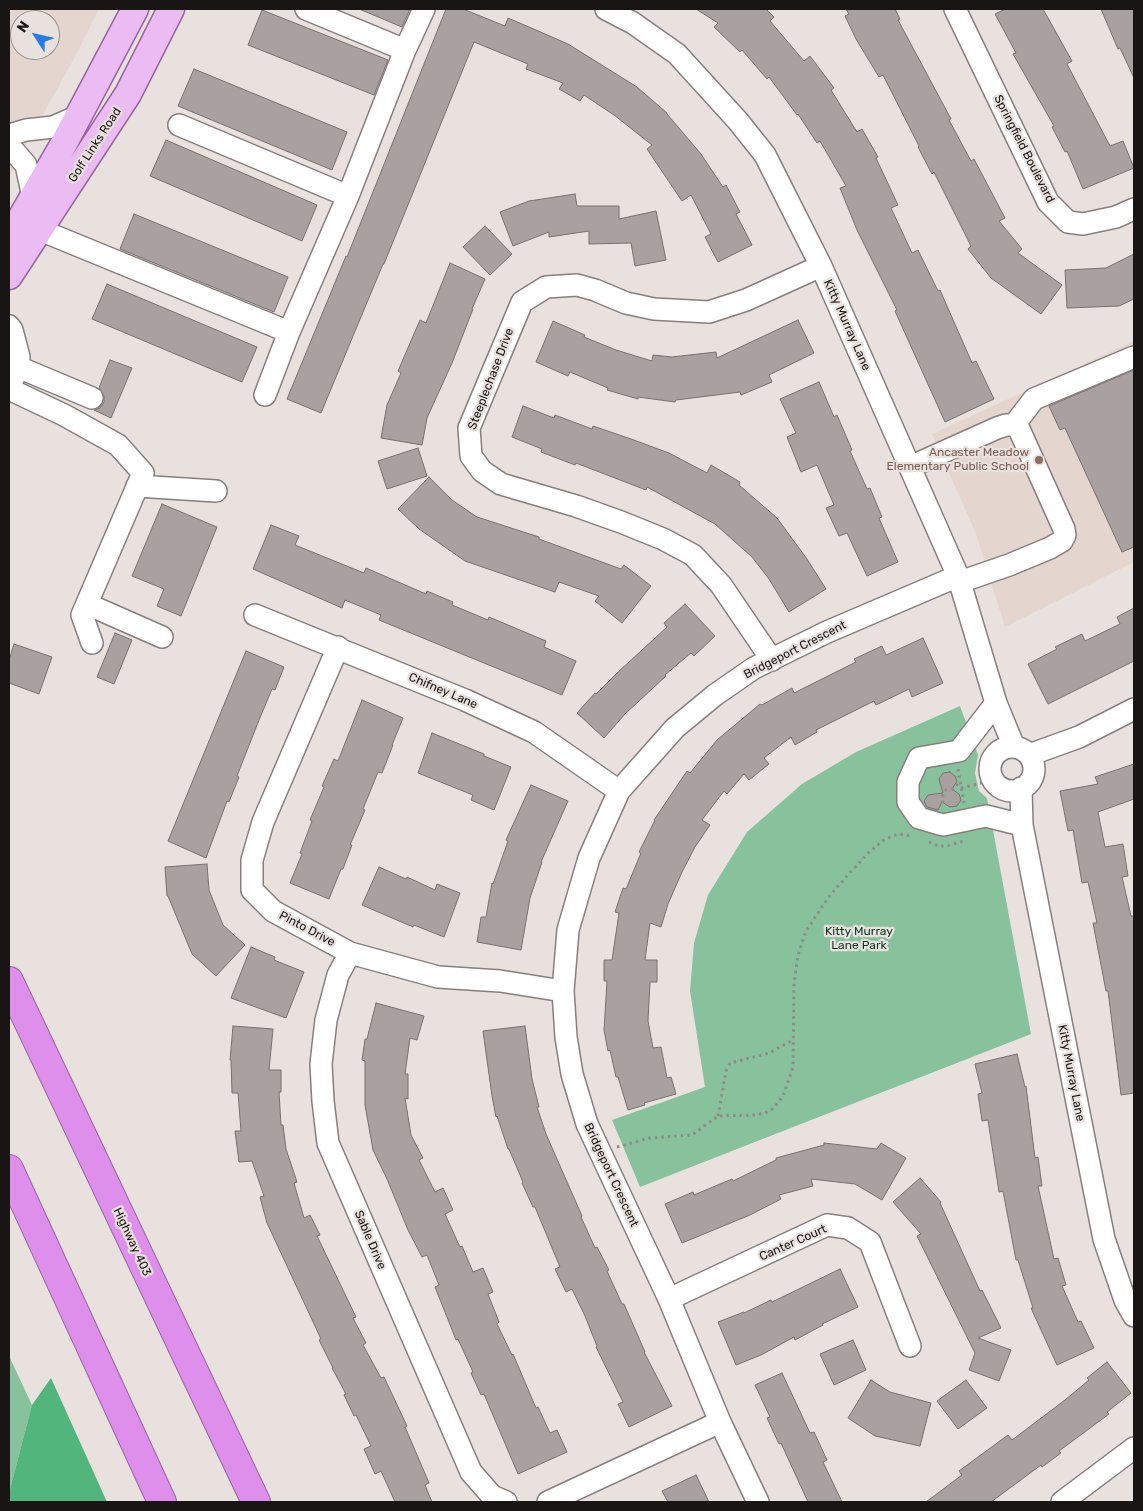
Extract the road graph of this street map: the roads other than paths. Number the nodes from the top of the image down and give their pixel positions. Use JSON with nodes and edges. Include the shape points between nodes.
{"nodes":[{"id":1,"x":135,"y":9,"type":"edge"},
{"id":2,"x":172,"y":9,"type":"edge"},
{"id":3,"x":306,"y":9,"type":"edge"},
{"id":4,"x":424,"y":9,"type":"edge"},
{"id":5,"x":606,"y":9,"type":"edge"},
{"id":6,"x":955,"y":9,"type":"edge"},
{"id":7,"x":636,"y":16,"type":"edge"},
{"id":8,"x":405,"y":50,"type":"junction"},
{"id":9,"x":78,"y":116,"type":"junction"},
{"id":10,"x":179,"y":125,"type":"dead end"},
{"id":11,"x":9,"y":135,"type":"edge"},
{"id":12,"x":9,"y":149,"type":"edge"},
{"id":13,"x":348,"y":196,"type":"junction"},
{"id":14,"x":33,"y":198,"type":"junction"},
{"id":15,"x":1134,"y":209,"type":"edge"},
{"id":16,"x":40,"y":230,"type":"junction"},
{"id":17,"x":9,"y":239,"type":"edge"},
{"id":18,"x":821,"y":266,"type":"junction"},
{"id":19,"x":9,"y":276,"type":"edge"},
{"id":20,"x":9,"y":326,"type":"edge"},
{"id":21,"x":289,"y":332,"type":"junction"},
{"id":22,"x":1134,"y":357,"type":"edge"},
{"id":23,"x":12,"y":381,"type":"edge"},
{"id":24,"x":265,"y":395,"type":"dead end"},
{"id":25,"x":92,"y":398,"type":"dead end"},
{"id":26,"x":1014,"y":425,"type":"junction"},
{"id":27,"x":910,"y":467,"type":"junction"},
{"id":28,"x":137,"y":486,"type":"junction"},
{"id":29,"x":216,"y":491,"type":"dead end"},
{"id":30,"x":959,"y":579,"type":"junction"},
{"id":31,"x":87,"y":604,"type":"junction"},
{"id":32,"x":255,"y":615,"type":"dead end"},
{"id":33,"x":162,"y":637,"type":"dead end"},
{"id":34,"x":92,"y":643,"type":"dead end"},
{"id":35,"x":338,"y":647,"type":"junction"},
{"id":36,"x":772,"y":660,"type":"junction"},
{"id":37,"x":996,"y":703,"type":"junction"},
{"id":38,"x":1134,"y":709,"type":"edge"},
{"id":39,"x":1019,"y":755,"type":"junction"},
{"id":40,"x":1007,"y":786,"type":"junction"},
{"id":41,"x":619,"y":791,"type":"junction"},
{"id":42,"x":1022,"y":826,"type":"junction"},
{"id":43,"x":350,"y":952,"type":"junction"},
{"id":44,"x":9,"y":981,"type":"edge"},
{"id":45,"x":563,"y":991,"type":"junction"},
{"id":46,"x":9,"y":1169,"type":"edge"},
{"id":47,"x":669,"y":1299,"type":"junction"},
{"id":48,"x":1134,"y":1316,"type":"edge"},
{"id":49,"x":910,"y":1346,"type":"dead end"},
{"id":50,"x":720,"y":1422,"type":"junction"},
{"id":51,"x":1134,"y":1448,"type":"edge"},
{"id":52,"x":162,"y":1502,"type":"edge"},
{"id":53,"x":256,"y":1502,"type":"edge"},
{"id":54,"x":506,"y":1502,"type":"edge"},
{"id":55,"x":548,"y":1502,"type":"edge"},
{"id":56,"x":758,"y":1502,"type":"edge"},
{"id":57,"x":1062,"y":1502,"type":"edge"}],
"edges":[{"from":1,"to":9,"type":"main road","name":"Golf Links Road"},
{"from":2,"to":16,"type":"main road","name":"Golf Links Road","via":[[128,94]]},
{"from":3,"to":8,"type":"street"},
{"from":4,"to":8,"type":"street"},
{"from":5,"to":7,"type":"street","name":"Kitty Murray Lane"},
{"from":6,"to":15,"type":"street","name":"Springfield Boulevard","via":[[1048,202],[1068,222],[1082,224],[1116,217]]},
{"from":7,"to":18,"type":"street","name":"Kitty Murray Lane","via":[[677,54],[765,155]]},
{"from":8,"to":13,"type":"street"},
{"from":9,"to":11,"type":"street","via":[[53,127]]},
{"from":9,"to":14,"type":"main road","name":"Golf Links Road"},
{"from":10,"to":13,"type":"street"},
{"from":12,"to":14,"type":"street","via":[[26,165]]},
{"from":13,"to":21,"type":"street"},
{"from":14,"to":17,"type":"main road","name":"Golf Links Road"},
{"from":16,"to":19,"type":"main road","name":"Golf Links Road"},
{"from":16,"to":21,"type":"street"},
{"from":18,"to":27,"type":"street","name":"Kitty Murray Lane"},
{"from":18,"to":36,"type":"street","name":"Steeplechase Drive","via":[[746,300],[709,312],[654,309],[577,286],[546,287],[522,302],[470,428],[470,456],[482,471],[501,484],[621,522],[693,555],[721,585]]},
{"from":20,"to":23,"type":"street","via":[[19,358]]},
{"from":21,"to":24,"type":"street"},
{"from":22,"to":26,"type":"street","via":[[1034,399]]},
{"from":23,"to":25,"type":"street"},
{"from":23,"to":28,"type":"street","via":[[118,445],[143,473]]},
{"from":26,"to":27,"type":"street","via":[[996,428]]},
{"from":26,"to":30,"type":"street","name":"Bridgeport Crescent","via":[[1019,429],[1065,535],[1062,541],[1050,548],[1009,565]]},
{"from":27,"to":30,"type":"street","name":"Kitty Murray Lane"},
{"from":28,"to":29,"type":"street"},
{"from":28,"to":31,"type":"street"},
{"from":30,"to":36,"type":"street","name":"Bridgeport Crescent","via":[[827,632]]},
{"from":30,"to":37,"type":"street","name":"Kitty Murray Lane"},
{"from":31,"to":33,"type":"street"},
{"from":31,"to":34,"type":"street","via":[[82,615]]},
{"from":32,"to":35,"type":"street","name":"Chifney Lane"},
{"from":35,"to":41,"type":"street","name":"Chifney Lane","via":[[534,732]]},
{"from":35,"to":43,"type":"street","name":"Pinto Drive","via":[[263,822],[252,860],[252,890],[272,911]]},
{"from":36,"to":41,"type":"street","name":"Bridgeport Crescent","via":[[754,668],[715,695],[675,728]]},
{"from":37,"to":39,"type":"street","name":"Kitty Murray Lane"},
{"from":37,"to":42,"type":"street","via":[[960,751],[919,758],[908,782],[908,802],[919,818],[967,830],[986,816]]},
{"from":38,"to":39,"type":"street","via":[[1079,737]]},
{"from":39,"to":40,"type":"street","via":[[1032,779]]},
{"from":39,"to":40,"type":"street","via":[[991,763],[990,771]]},
{"from":40,"to":42,"type":"street","name":"Kitty Murray Lane"},
{"from":41,"to":45,"type":"street","name":"Bridgeport Crescent","via":[[589,858],[568,930]]},
{"from":42,"to":48,"type":"street","name":"Kitty Murray Lane","via":[[1104,1239],[1125,1300]]},
{"from":43,"to":45,"type":"street","name":"Pinto Drive","via":[[438,977],[500,980]]},
{"from":43,"to":54,"type":"street","name":"Sable Drive","via":[[338,975],[326,1020],[321,1064],[328,1143],[471,1472],[492,1496]]},
{"from":44,"to":53,"type":"highway","name":"Highway 403"},
{"from":45,"to":47,"type":"street","name":"Bridgeport Crescent","via":[[572,1074],[586,1124]]},
{"from":46,"to":52,"type":"highway"},
{"from":47,"to":49,"type":"street","name":"Canter Court","via":[[827,1225],[848,1228],[870,1242]]},
{"from":47,"to":50,"type":"street","name":"Bridgeport Crescent"},
{"from":50,"to":55,"type":"street"},
{"from":50,"to":56,"type":"street","name":"Bridgeport Crescent"},
{"from":51,"to":57,"type":"street"}]}
